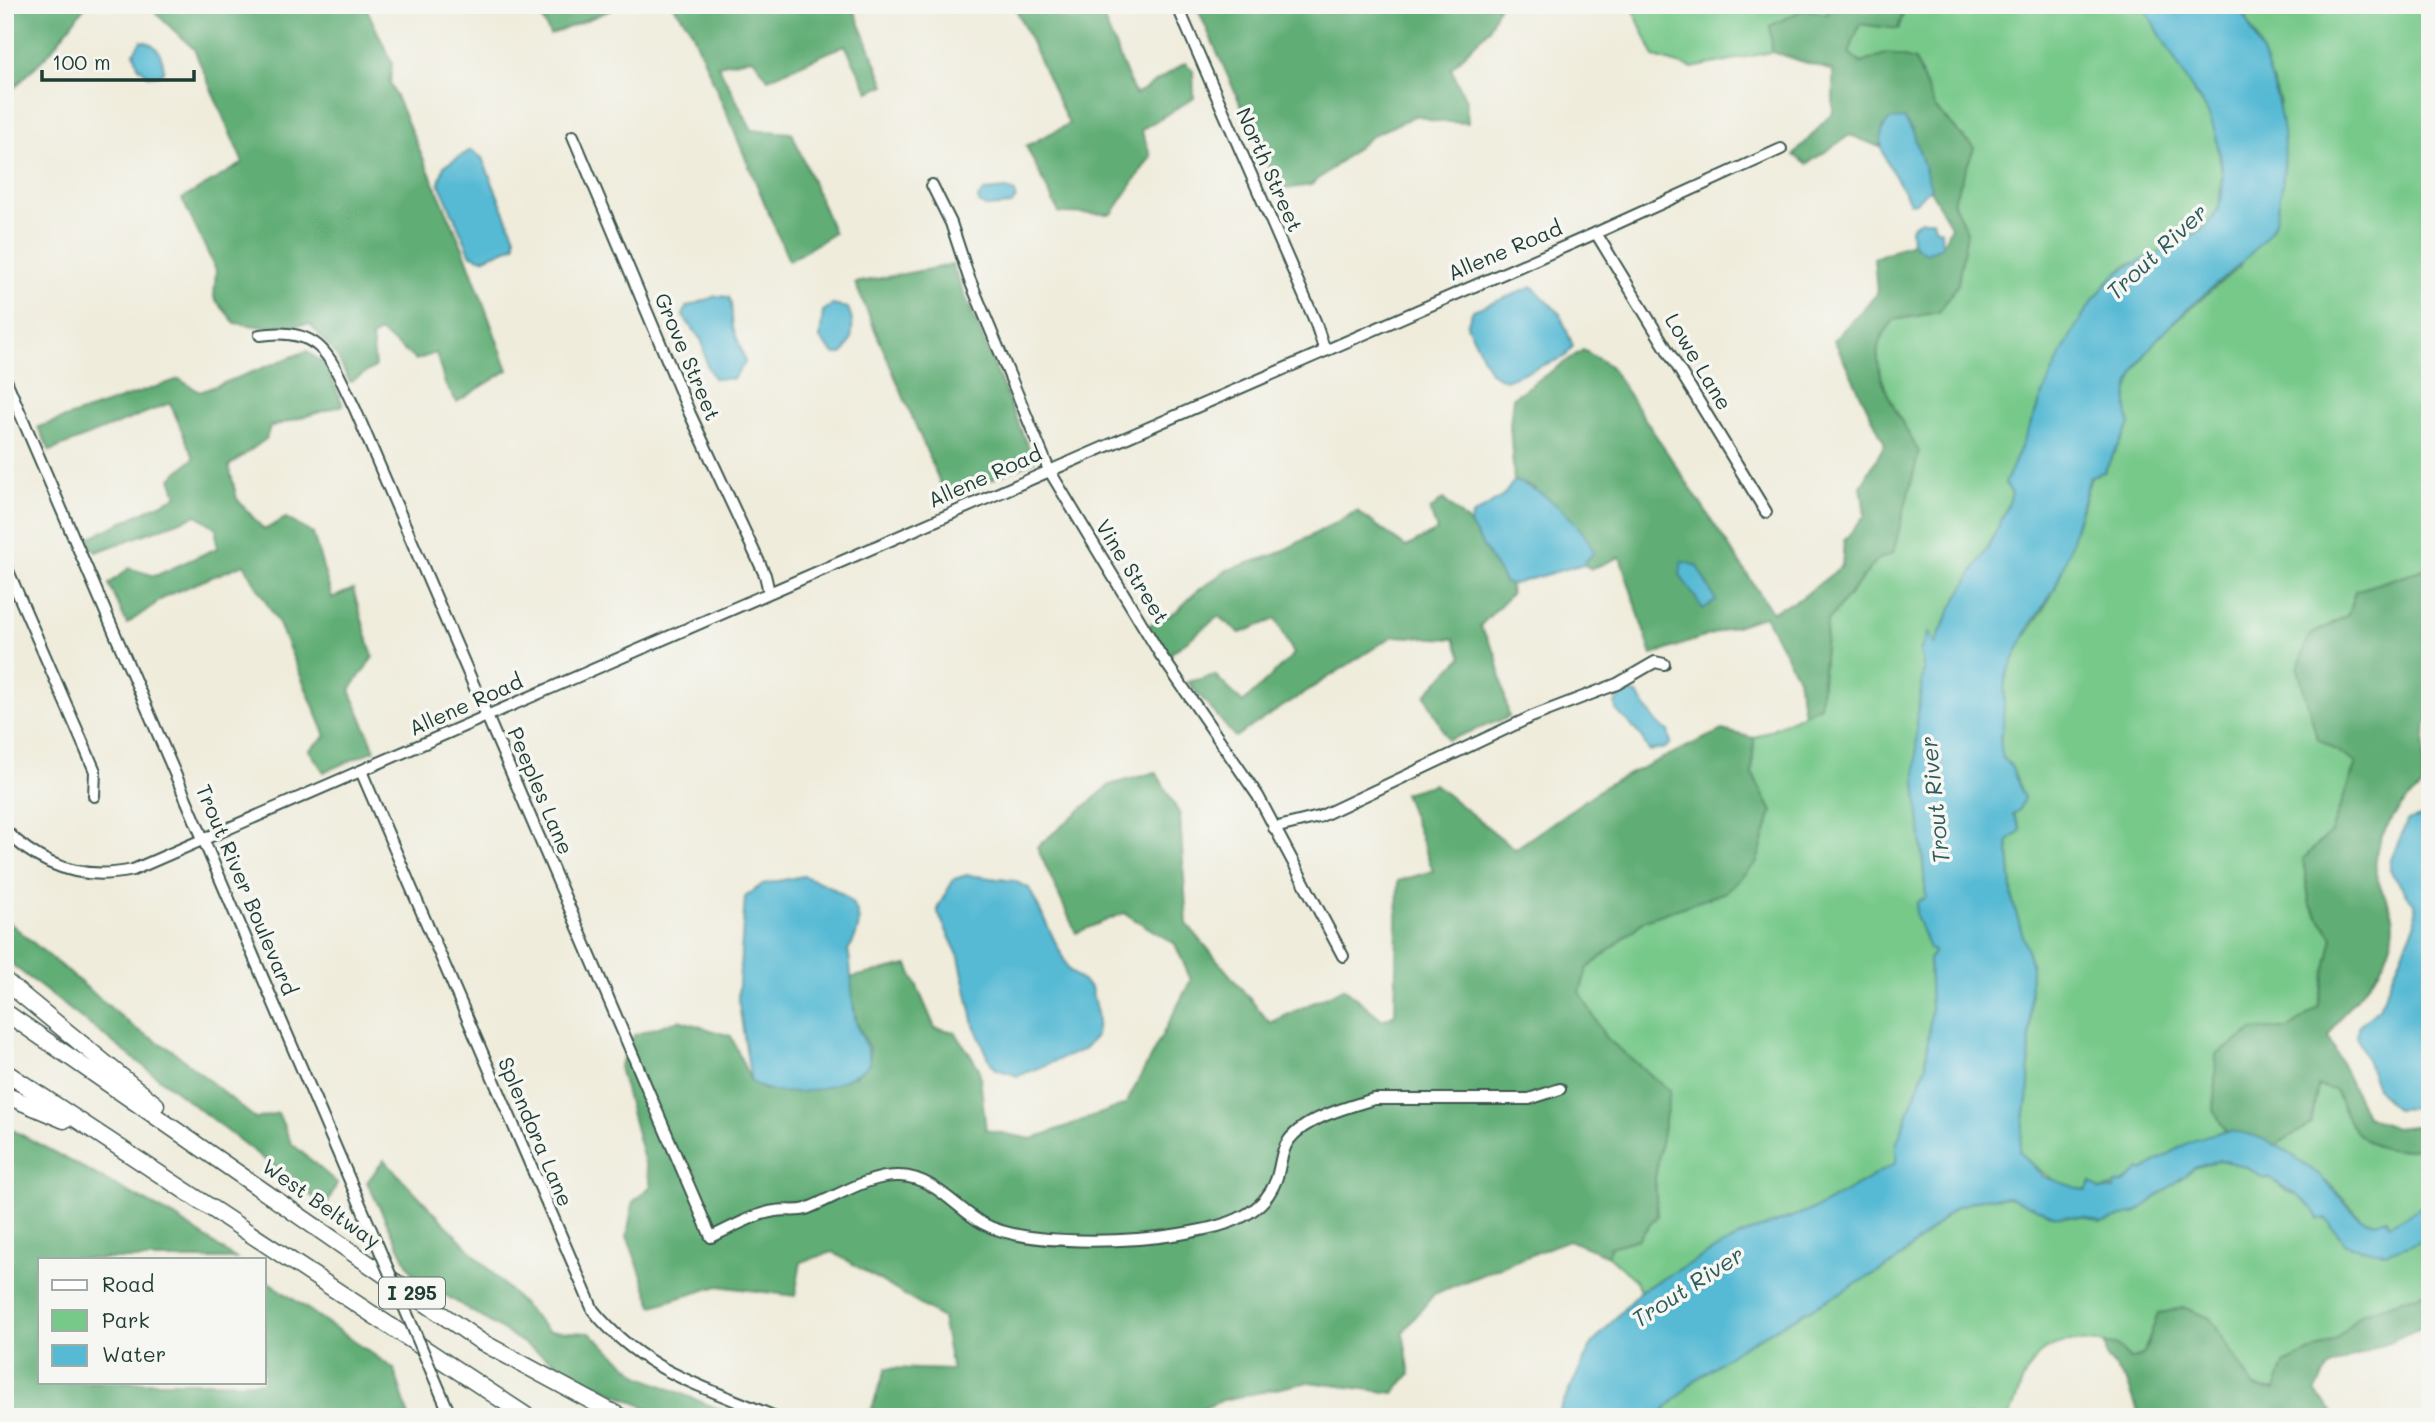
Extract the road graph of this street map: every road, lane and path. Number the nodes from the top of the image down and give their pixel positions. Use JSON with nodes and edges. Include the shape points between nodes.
{"nodes":[{"id":1,"x":1177,"y":5,"type":"edge"},
{"id":2,"x":573,"y":136,"type":"dead end"},
{"id":3,"x":1781,"y":149,"type":"dead end"},
{"id":4,"x":932,"y":185,"type":"dead end"},
{"id":5,"x":1596,"y":233,"type":"junction"},
{"id":6,"x":260,"y":335,"type":"dead end"},
{"id":7,"x":1325,"y":351,"type":"junction"},
{"id":8,"x":5,"y":378,"type":"edge"},
{"id":9,"x":1049,"y":470,"type":"junction"},
{"id":10,"x":1766,"y":512,"type":"dead end"},
{"id":11,"x":5,"y":564,"type":"edge"},
{"id":12,"x":769,"y":592,"type":"junction"},
{"id":13,"x":1664,"y":664,"type":"dead end"},
{"id":14,"x":487,"y":716,"type":"junction"},
{"id":15,"x":361,"y":771,"type":"junction"},
{"id":16,"x":94,"y":796,"type":"dead end"},
{"id":17,"x":1274,"y":828,"type":"junction"},
{"id":18,"x":5,"y":830,"type":"edge"},
{"id":19,"x":204,"y":840,"type":"junction"},
{"id":20,"x":1343,"y":956,"type":"dead end"},
{"id":21,"x":5,"y":981,"type":"edge"},
{"id":22,"x":5,"y":1012,"type":"edge"},
{"id":23,"x":5,"y":1072,"type":"edge"},
{"id":24,"x":1560,"y":1088,"type":"dead end"},
{"id":25,"x":5,"y":1095,"type":"edge"},
{"id":26,"x":98,"y":1136,"type":"junction"},
{"id":27,"x":213,"y":1154,"type":"junction"},
{"id":28,"x":906,"y":1163,"type":"dead end"},
{"id":29,"x":901,"y":1176,"type":"junction"},
{"id":30,"x":451,"y":1417,"type":"edge"},
{"id":31,"x":528,"y":1417,"type":"edge"},
{"id":32,"x":621,"y":1417,"type":"edge"},
{"id":33,"x":775,"y":1417,"type":"edge"}],
"edges":[{"from":1,"to":7,"type":"street","name":"North Street"},
{"from":2,"to":12,"type":"street","name":"Grove Street"},
{"from":3,"to":5,"type":"street","name":"Allene Road"},
{"from":4,"to":9,"type":"street","name":"Vine Street"},
{"from":5,"to":7,"type":"street","name":"Allene Road"},
{"from":5,"to":10,"type":"street","name":"Lowe Lane"},
{"from":6,"to":14,"type":"street","name":"Peeples Lane","via":[[304,335],[316,341],[331,361]]},
{"from":7,"to":9,"type":"street","name":"Allene Road"},
{"from":8,"to":19,"type":"street","name":"Trout River Boulevard"},
{"from":9,"to":12,"type":"street","name":"Allene Road"},
{"from":9,"to":17,"type":"street","name":"Vine Street","via":[[1160,654],[1228,749]]},
{"from":11,"to":16,"type":"street","via":[[95,771]]},
{"from":12,"to":14,"type":"street","name":"Allene Road"},
{"from":13,"to":17,"type":"street","via":[[1655,662],[1617,684],[1531,717],[1319,817]]},
{"from":14,"to":15,"type":"street","name":"Allene Road"},
{"from":14,"to":29,"type":"street","name":"Peeples Lane","via":[[711,1237],[773,1211],[802,1210],[877,1179]]},
{"from":15,"to":19,"type":"street","name":"Allene Road"},
{"from":15,"to":33,"type":"street","name":"Splendora Lane","via":[[593,1310],[629,1349],[657,1366]]},
{"from":17,"to":20,"type":"street","name":"Vine Street"},
{"from":18,"to":19,"type":"street","name":"Allene Road","via":[[49,864],[82,874],[133,870]]},
{"from":19,"to":30,"type":"street","name":"Trout River Boulevard","bridge":true},
{"from":21,"to":27,"type":"highway"},
{"from":22,"to":27,"type":"highway","name":"West Beltway","number":"I 295"},
{"from":23,"to":26,"type":"highway","number":"I 295"},
{"from":24,"to":29,"type":"street","via":[[1529,1099],[1374,1099],[1358,1104],[1298,1130],[1288,1142],[1271,1192],[1245,1217],[1148,1239],[1078,1241],[999,1229],[982,1223],[955,1200],[924,1183]]},
{"from":25,"to":26,"type":"highway"},
{"from":26,"to":31,"type":"highway","number":"I 295"},
{"from":27,"to":32,"type":"highway","name":"West Beltway","number":"I 295","via":[[480,1341]]},
{"from":28,"to":29,"type":"street"}]}
